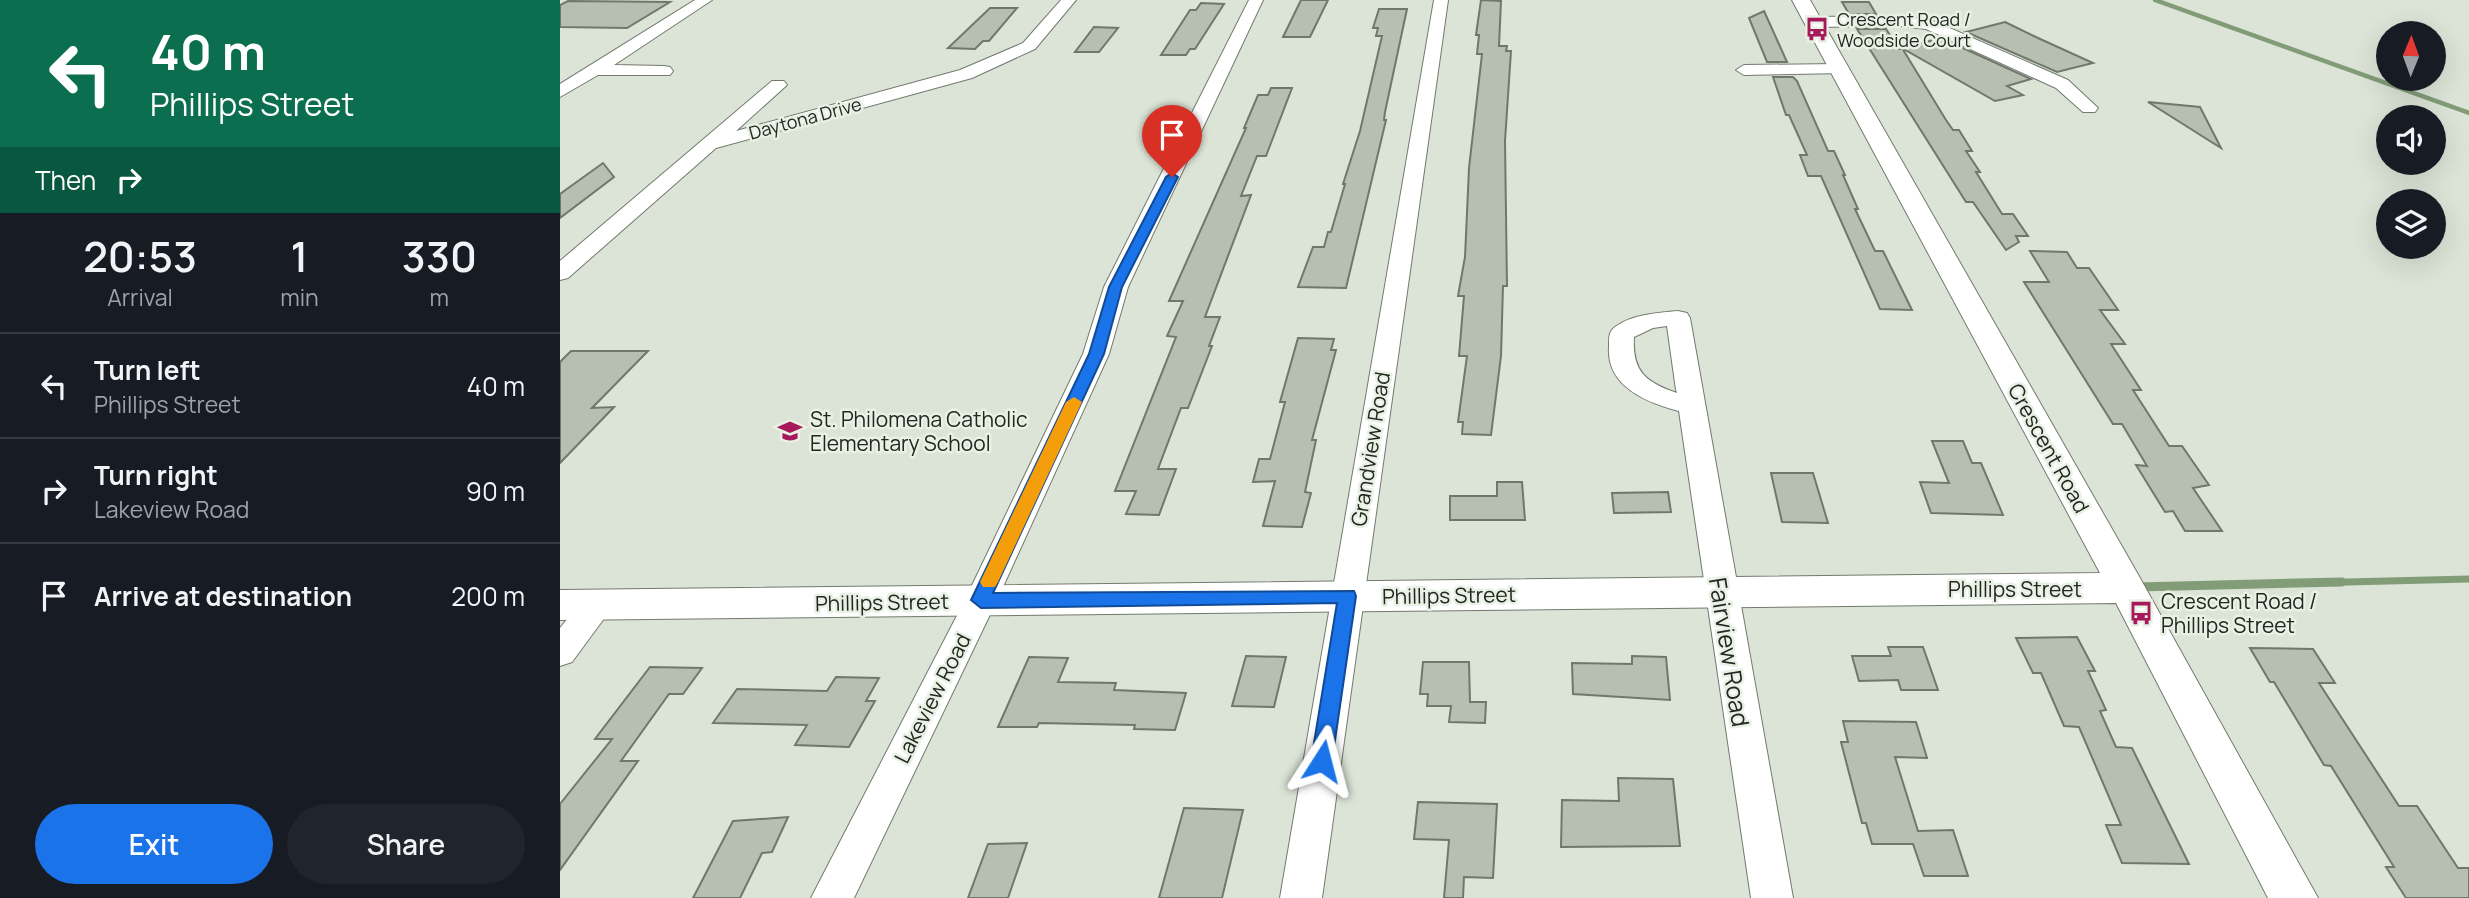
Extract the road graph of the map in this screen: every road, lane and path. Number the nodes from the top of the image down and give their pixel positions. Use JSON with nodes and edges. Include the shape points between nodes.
{"nodes":[{"id":1,"x":705,"y":0,"type":"edge"},
{"id":2,"x":1069,"y":0,"type":"edge"},
{"id":3,"x":1256,"y":0,"type":"edge"},
{"id":4,"x":1441,"y":0,"type":"edge"},
{"id":5,"x":1801,"y":0,"type":"edge"},
{"id":6,"x":1813,"y":22,"type":"junction"},
{"id":7,"x":1839,"y":69,"type":"junction"},
{"id":8,"x":560,"y":70,"type":"edge"},
{"id":9,"x":595,"y":70,"type":"junction"},
{"id":10,"x":1744,"y":70,"type":"dead end"},
{"id":11,"x":664,"y":71,"type":"dead end"},
{"id":12,"x":778,"y":85,"type":"dead end"},
{"id":13,"x":560,"y":92,"type":"edge"},
{"id":14,"x":2089,"y":108,"type":"dead end"},
{"id":15,"x":714,"y":143,"type":"junction"},
{"id":16,"x":560,"y":273,"type":"edge"},
{"id":17,"x":1692,"y":406,"type":"dead end"},
{"id":18,"x":2123,"y":581,"type":"junction"},
{"id":19,"x":1720,"y":591,"type":"junction"},
{"id":20,"x":1347,"y":596,"type":"junction"},
{"id":21,"x":981,"y":600,"type":"junction"},
{"id":22,"x":560,"y":605,"type":"edge"},
{"id":23,"x":598,"y":605,"type":"junction"},
{"id":24,"x":560,"y":652,"type":"edge"},
{"id":25,"x":832,"y":898,"type":"edge"},
{"id":26,"x":1301,"y":898,"type":"edge"},
{"id":27,"x":1772,"y":898,"type":"edge"},
{"id":28,"x":2294,"y":898,"type":"edge"}],
"edges":[{"from":1,"to":9,"type":"street"},
{"from":2,"to":15,"type":"street","name":"Daytona Drive","via":[[1029,46],[966,74]]},
{"from":3,"to":21,"type":"street","name":"Lakeview Road","via":[[1115,287],[1096,354]]},
{"from":4,"to":20,"type":"street","name":"Grandview Road"},
{"from":5,"to":6,"type":"street","name":"Crescent Road"},
{"from":6,"to":7,"type":"street","name":"Crescent Road"},
{"from":6,"to":14,"type":"street","via":[[1930,25],[2062,84]]},
{"from":7,"to":10,"type":"street"},
{"from":7,"to":18,"type":"street","name":"Crescent Road"},
{"from":8,"to":9,"type":"street"},
{"from":9,"to":11,"type":"street"},
{"from":9,"to":13,"type":"street"},
{"from":12,"to":15,"type":"street"},
{"from":15,"to":16,"type":"street","name":"Daytona Drive"},
{"from":17,"to":19,"type":"street","name":"Fairview Road"},
{"from":18,"to":19,"type":"street","name":"Phillips Street"},
{"from":18,"to":28,"type":"street","name":"Crescent Road"},
{"from":19,"to":20,"type":"street","name":"Phillips Street"},
{"from":19,"to":27,"type":"street","name":"Fairview Road"},
{"from":20,"to":21,"type":"street","name":"Phillips Street"},
{"from":20,"to":26,"type":"street","name":"Grandview Road"},
{"from":21,"to":23,"type":"street","name":"Phillips Street"},
{"from":21,"to":25,"type":"street","name":"Lakeview Road"},
{"from":22,"to":23,"type":"street","name":"Phillips Street"},
{"from":23,"to":24,"type":"street"}]}
